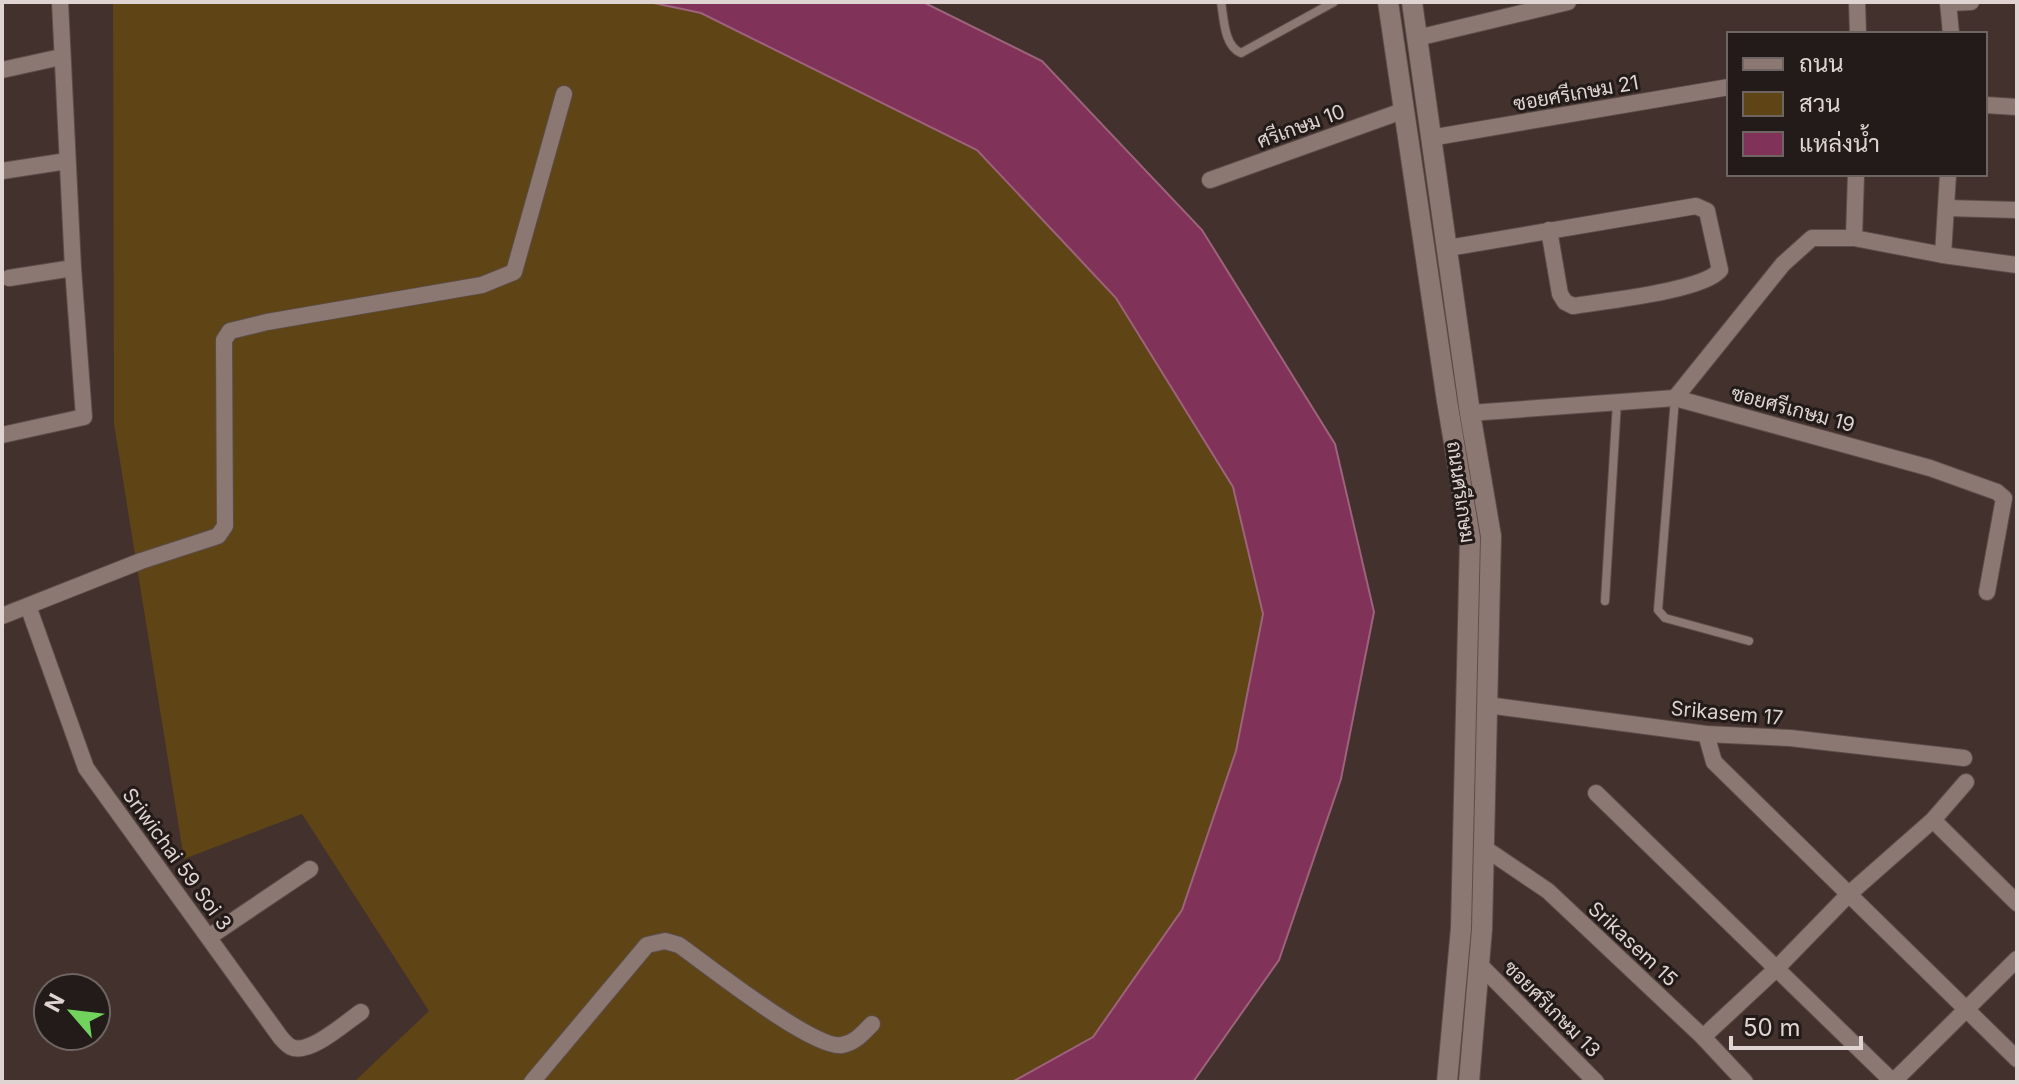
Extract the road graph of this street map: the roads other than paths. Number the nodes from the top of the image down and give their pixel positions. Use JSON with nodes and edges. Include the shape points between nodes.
{"nodes":[{"id":1,"x":60,"y":2,"type":"edge"},
{"id":2,"x":1221,"y":2,"type":"edge"},
{"id":3,"x":1334,"y":2,"type":"edge"},
{"id":4,"x":1388,"y":2,"type":"edge"},
{"id":5,"x":1412,"y":2,"type":"edge"},
{"id":6,"x":1568,"y":2,"type":"edge"},
{"id":7,"x":1857,"y":2,"type":"edge"},
{"id":8,"x":1971,"y":2,"type":"edge"},
{"id":9,"x":1948,"y":3,"type":"edge"},
{"id":10,"x":1858,"y":32,"type":"edge"},
{"id":11,"x":1951,"y":32,"type":"edge"},
{"id":12,"x":1417,"y":38,"type":"junction"},
{"id":13,"x":61,"y":57,"type":"junction"},
{"id":14,"x":2,"y":70,"type":"edge"},
{"id":15,"x":1727,"y":87,"type":"edge"},
{"id":16,"x":564,"y":94,"type":"dead end"},
{"id":17,"x":1987,"y":105,"type":"edge"},
{"id":18,"x":2017,"y":107,"type":"edge"},
{"id":19,"x":1405,"y":110,"type":"junction"},
{"id":20,"x":1430,"y":138,"type":"junction"},
{"id":21,"x":67,"y":161,"type":"junction"},
{"id":22,"x":2,"y":171,"type":"edge"},
{"id":23,"x":1856,"y":176,"type":"edge"},
{"id":24,"x":1948,"y":176,"type":"edge"},
{"id":25,"x":1210,"y":180,"type":"dead end"},
{"id":26,"x":1946,"y":208,"type":"junction"},
{"id":27,"x":2017,"y":210,"type":"edge"},
{"id":28,"x":1549,"y":230,"type":"junction"},
{"id":29,"x":1854,"y":238,"type":"junction"},
{"id":30,"x":1448,"y":248,"type":"junction"},
{"id":31,"x":1943,"y":255,"type":"junction"},
{"id":32,"x":2017,"y":265,"type":"edge"},
{"id":33,"x":73,"y":268,"type":"junction"},
{"id":34,"x":9,"y":278,"type":"dead end"},
{"id":35,"x":1675,"y":398,"type":"junction"},
{"id":36,"x":1617,"y":402,"type":"junction"},
{"id":37,"x":1470,"y":413,"type":"junction"},
{"id":38,"x":2,"y":435,"type":"edge"},
{"id":39,"x":1485,"y":502,"type":"junction"},
{"id":40,"x":1465,"y":508,"type":"junction"},
{"id":41,"x":1987,"y":592,"type":"dead end"},
{"id":42,"x":1605,"y":601,"type":"dead end"},
{"id":43,"x":28,"y":606,"type":"junction"},
{"id":44,"x":2,"y":616,"type":"edge"},
{"id":45,"x":1749,"y":641,"type":"dead end"},
{"id":46,"x":1487,"y":705,"type":"junction"},
{"id":47,"x":1706,"y":734,"type":"junction"},
{"id":48,"x":1964,"y":758,"type":"dead end"},
{"id":49,"x":1966,"y":782,"type":"dead end"},
{"id":50,"x":1596,"y":793,"type":"dead end"},
{"id":51,"x":1933,"y":820,"type":"junction"},
{"id":52,"x":1483,"y":847,"type":"junction"},
{"id":53,"x":310,"y":869,"type":"dead end"},
{"id":54,"x":1849,"y":894,"type":"junction"},
{"id":55,"x":2017,"y":903,"type":"edge"},
{"id":56,"x":209,"y":937,"type":"junction"},
{"id":57,"x":2017,"y":959,"type":"edge"},
{"id":58,"x":1479,"y":964,"type":"junction"},
{"id":59,"x":1776,"y":969,"type":"junction"},
{"id":60,"x":1968,"y":1009,"type":"junction"},
{"id":61,"x":361,"y":1012,"type":"dead end"},
{"id":62,"x":872,"y":1024,"type":"dead end"},
{"id":63,"x":1703,"y":1037,"type":"junction"},
{"id":64,"x":2017,"y":1059,"type":"edge"},
{"id":65,"x":532,"y":1082,"type":"edge"},
{"id":66,"x":1447,"y":1082,"type":"edge"},
{"id":67,"x":1469,"y":1082,"type":"edge"},
{"id":68,"x":1596,"y":1082,"type":"edge"},
{"id":69,"x":1745,"y":1082,"type":"edge"},
{"id":70,"x":1893,"y":1082,"type":"edge"}],
"edges":[{"from":1,"to":13,"type":"street"},
{"from":2,"to":3,"type":"lane","via":[[1229,43],[1241,53]]},
{"from":4,"to":19,"type":"main road","name":"ถนนศรีเกษม"},
{"from":5,"to":12,"type":"main road","name":"ถนนศรีเกษม"},
{"from":6,"to":12,"type":"street"},
{"from":7,"to":10,"type":"street"},
{"from":8,"to":9,"type":"street"},
{"from":9,"to":11,"type":"street"},
{"from":12,"to":20,"type":"main road","name":"ถนนศรีเกษม"},
{"from":13,"to":14,"type":"street"},
{"from":13,"to":21,"type":"street"},
{"from":15,"to":20,"type":"street","name":"ซอยศรีเกษม 21"},
{"from":16,"to":43,"type":"street","via":[[514,272],[482,285],[230,331],[224,340],[225,526],[218,536]]},
{"from":17,"to":18,"type":"street"},
{"from":19,"to":25,"type":"street","name":"ศรีเกษม 10"},
{"from":19,"to":40,"type":"main road","name":"ถนนศรีเกษม"},
{"from":20,"to":30,"type":"main road","name":"ถนนศรีเกษม"},
{"from":21,"to":22,"type":"street"},
{"from":21,"to":33,"type":"street"},
{"from":23,"to":29,"type":"street"},
{"from":24,"to":26,"type":"street"},
{"from":26,"to":27,"type":"street"},
{"from":26,"to":31,"type":"street"},
{"from":28,"to":28,"type":"street","via":[[1560,294],[1573,306],[1675,288],[1713,278],[1720,270],[1707,211],[1696,206]]},
{"from":28,"to":30,"type":"street"},
{"from":29,"to":31,"type":"street"},
{"from":29,"to":35,"type":"street","via":[[1812,238],[1783,264]]},
{"from":30,"to":37,"type":"main road","name":"ถนนศรีเกษม"},
{"from":31,"to":32,"type":"street"},
{"from":33,"to":34,"type":"street"},
{"from":33,"to":38,"type":"street","via":[[84,417]]},
{"from":35,"to":36,"type":"street","name":"ซอยศรีเกษม 19"},
{"from":35,"to":41,"type":"street","name":"ซอยศรีเกษม 19","via":[[1930,468],[1997,492],[2004,498]]},
{"from":35,"to":45,"type":"lane","via":[[1658,610],[1665,618]]},
{"from":36,"to":37,"type":"street","name":"ซอยศรีเกษม 19"},
{"from":36,"to":42,"type":"lane"},
{"from":37,"to":39,"type":"main road","name":"ถนนศรีเกษม"},
{"from":39,"to":40,"type":"main road"},
{"from":39,"to":46,"type":"main road","name":"ถนนศรีเกษม","via":[[1491,551]]},
{"from":40,"to":66,"type":"main road","name":"ถนนศรีเกษม","via":[[1470,538],[1461,912]]},
{"from":43,"to":44,"type":"street"},
{"from":43,"to":56,"type":"street","name":"Sriwichai 59 Soi 3","via":[[86,768]]},
{"from":46,"to":47,"type":"street","name":"Srikasem 17"},
{"from":46,"to":52,"type":"main road","name":"ถนนศรีเกษม"},
{"from":47,"to":48,"type":"street","name":"Srikasem 17"},
{"from":47,"to":54,"type":"street","via":[[1714,762]]},
{"from":49,"to":51,"type":"street"},
{"from":50,"to":59,"type":"street"},
{"from":51,"to":54,"type":"street"},
{"from":51,"to":55,"type":"street"},
{"from":52,"to":58,"type":"main road","name":"ถนนศรีเกษม"},
{"from":52,"to":63,"type":"street","name":"Srikasem 15","via":[[1548,891]]},
{"from":53,"to":56,"type":"street"},
{"from":54,"to":59,"type":"street"},
{"from":54,"to":60,"type":"street"},
{"from":56,"to":61,"type":"street","name":"Sriwichai 59 Soi 3","via":[[291,1047],[313,1045]]},
{"from":57,"to":60,"type":"street"},
{"from":58,"to":67,"type":"main road","name":"ถนนศรีเกษม"},
{"from":58,"to":68,"type":"street","name":"ซอยศรีเกษม 13"},
{"from":59,"to":63,"type":"street"},
{"from":59,"to":70,"type":"street"},
{"from":60,"to":64,"type":"street"},
{"from":60,"to":70,"type":"street"},
{"from":62,"to":65,"type":"street","via":[[858,1039],[829,1044],[783,1019],[679,945],[665,941],[647,945]]},
{"from":63,"to":69,"type":"street","name":"Srikasem 15"}]}
